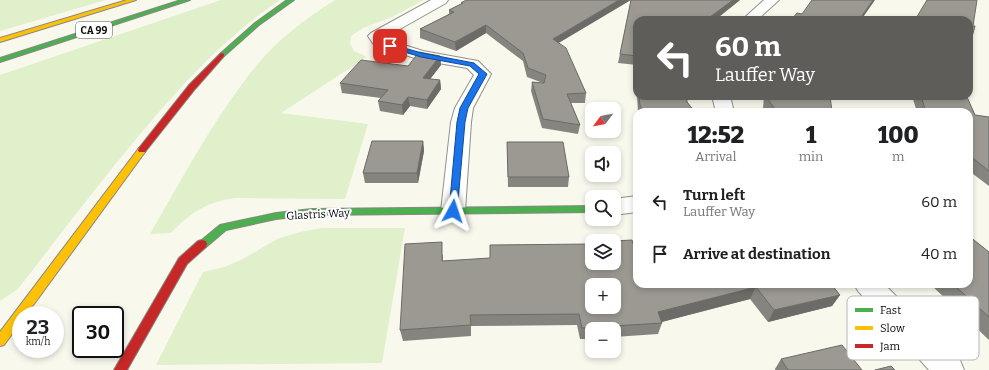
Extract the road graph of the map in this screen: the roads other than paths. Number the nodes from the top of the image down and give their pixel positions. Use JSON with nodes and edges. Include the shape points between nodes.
{"nodes":[{"id":1,"x":133,"y":0,"type":"edge"},
{"id":2,"x":187,"y":0,"type":"edge"},
{"id":3,"x":291,"y":0,"type":"edge"},
{"id":4,"x":441,"y":0,"type":"edge"},
{"id":5,"x":772,"y":0,"type":"edge"},
{"id":6,"x":754,"y":16,"type":"edge"},
{"id":7,"x":0,"y":40,"type":"edge"},
{"id":8,"x":0,"y":60,"type":"edge"},
{"id":9,"x":633,"y":205,"type":"edge"},
{"id":10,"x":621,"y":206,"type":"edge"},
{"id":11,"x":585,"y":209,"type":"edge"},
{"id":12,"x":453,"y":211,"type":"junction"},
{"id":13,"x":871,"y":288,"type":"edge"},
{"id":14,"x":878,"y":296,"type":"edge"},
{"id":15,"x":0,"y":341,"type":"edge"},
{"id":16,"x":939,"y":360,"type":"edge"},
{"id":17,"x":120,"y":370,"type":"edge"},
{"id":18,"x":949,"y":370,"type":"edge"}],
"edges":[{"from":1,"to":7,"type":"main road","number":"CA 99"},
{"from":2,"to":8,"type":"main road","number":"CA 99"},
{"from":3,"to":15,"type":"main road","via":[[229,48],[192,87]]},
{"from":4,"to":12,"type":"street","via":[[376,36],[379,42],[421,55],[472,64],[483,74],[464,108]]},
{"from":5,"to":6,"type":"street"},
{"from":9,"to":10,"type":"street"},
{"from":11,"to":12,"type":"main road","name":"Glastris Way"},
{"from":12,"to":17,"type":"main road","name":"Glastris Way","via":[[312,212],[276,216],[223,228],[183,261]]},
{"from":13,"to":14,"type":"street"},
{"from":16,"to":18,"type":"street"}]}
